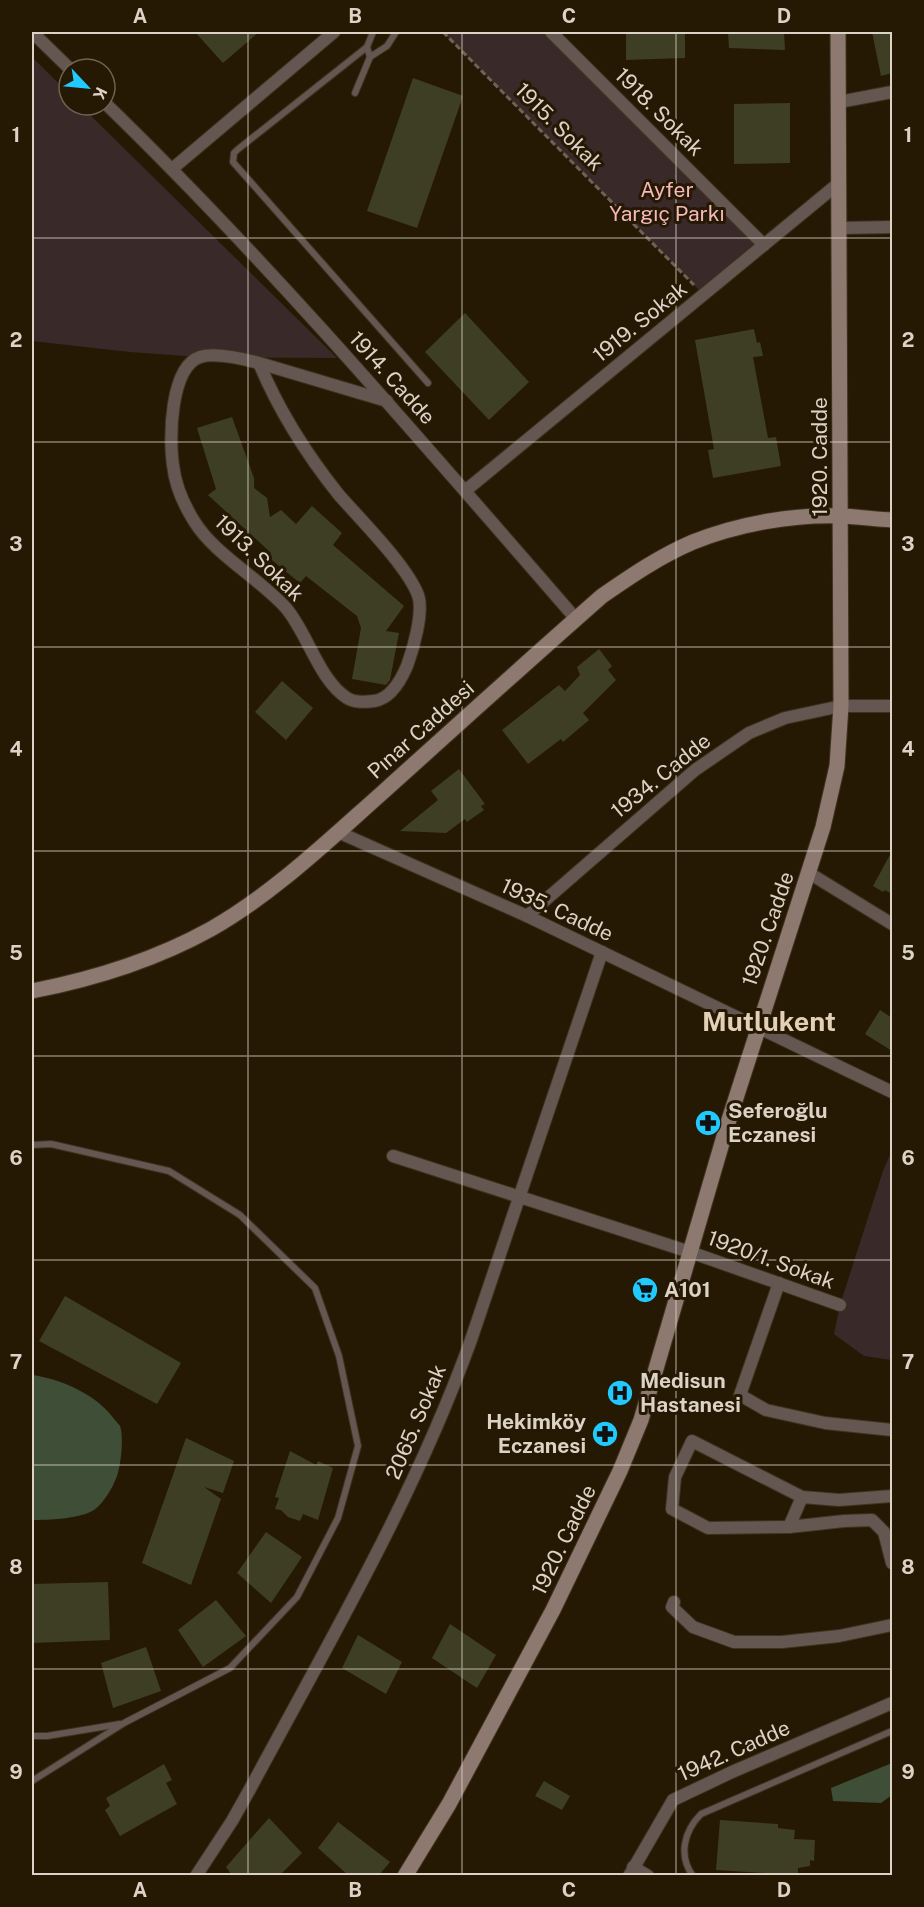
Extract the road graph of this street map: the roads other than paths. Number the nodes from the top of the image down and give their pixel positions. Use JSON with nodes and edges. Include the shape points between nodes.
{"nodes":[{"id":1,"x":32,"y":32,"type":"edge"},
{"id":2,"x":373,"y":32,"type":"edge"},
{"id":3,"x":396,"y":32,"type":"edge"},
{"id":4,"x":551,"y":32,"type":"edge"},
{"id":5,"x":838,"y":32,"type":"edge"},
{"id":6,"x":328,"y":33,"type":"edge"},
{"id":7,"x":368,"y":47,"type":"junction"},
{"id":8,"x":58,"y":57,"type":"edge"},
{"id":9,"x":370,"y":57,"type":"junction"},
{"id":10,"x":892,"y":92,"type":"edge"},
{"id":11,"x":355,"y":93,"type":"dead end"},
{"id":12,"x":839,"y":102,"type":"junction"},
{"id":13,"x":117,"y":115,"type":"edge"},
{"id":14,"x":172,"y":169,"type":"junction"},
{"id":15,"x":839,"y":183,"type":"junction"},
{"id":16,"x":892,"y":227,"type":"edge"},
{"id":17,"x":840,"y":228,"type":"junction"},
{"id":18,"x":764,"y":245,"type":"junction"},
{"id":19,"x":259,"y":363,"type":"junction"},
{"id":20,"x":428,"y":383,"type":"dead end"},
{"id":21,"x":387,"y":401,"type":"junction"},
{"id":22,"x":465,"y":491,"type":"junction"},
{"id":23,"x":841,"y":516,"type":"junction"},
{"id":24,"x":892,"y":520,"type":"edge"},
{"id":25,"x":576,"y":619,"type":"junction"},
{"id":26,"x":841,"y":706,"type":"junction"},
{"id":27,"x":892,"y":706,"type":"edge"},
{"id":28,"x":338,"y":832,"type":"junction"},
{"id":29,"x":809,"y":873,"type":"junction"},
{"id":30,"x":527,"y":916,"type":"junction"},
{"id":31,"x":892,"y":924,"type":"edge"},
{"id":32,"x":603,"y":952,"type":"junction"},
{"id":33,"x":32,"y":991,"type":"edge"},
{"id":34,"x":758,"y":1026,"type":"junction"},
{"id":35,"x":892,"y":1092,"type":"edge"},
{"id":36,"x":32,"y":1145,"type":"edge"},
{"id":37,"x":393,"y":1156,"type":"dead end"},
{"id":38,"x":519,"y":1196,"type":"junction"},
{"id":39,"x":690,"y":1251,"type":"junction"},
{"id":40,"x":778,"y":1283,"type":"junction"},
{"id":41,"x":840,"y":1305,"type":"dead end"},
{"id":42,"x":892,"y":1430,"type":"edge"},
{"id":43,"x":892,"y":1496,"type":"edge"},
{"id":44,"x":802,"y":1497,"type":"junction"},
{"id":45,"x":789,"y":1527,"type":"junction"},
{"id":46,"x":892,"y":1563,"type":"edge"},
{"id":47,"x":674,"y":1602,"type":"dead end"},
{"id":48,"x":892,"y":1625,"type":"edge"},
{"id":49,"x":892,"y":1703,"type":"edge"},
{"id":50,"x":124,"y":1723,"type":"junction"},
{"id":51,"x":892,"y":1731,"type":"edge"},
{"id":52,"x":32,"y":1736,"type":"edge"},
{"id":53,"x":32,"y":1780,"type":"edge"},
{"id":54,"x":631,"y":1871,"type":"edge"},
{"id":55,"x":196,"y":1875,"type":"edge"},
{"id":56,"x":405,"y":1875,"type":"edge"},
{"id":57,"x":648,"y":1875,"type":"edge"},
{"id":58,"x":693,"y":1875,"type":"edge"}],
"edges":[{"from":1,"to":8,"type":"street"},
{"from":2,"to":7,"type":"lane"},
{"from":3,"to":9,"type":"lane","via":[[387,46]]},
{"from":4,"to":18,"type":"street","name":"1918. Sokak"},
{"from":5,"to":12,"type":"main road","name":"1920. Cadde"},
{"from":6,"to":14,"type":"street"},
{"from":7,"to":9,"type":"lane"},
{"from":7,"to":20,"type":"lane","via":[[237,150],[233,162]]},
{"from":9,"to":11,"type":"lane"},
{"from":10,"to":12,"type":"street"},
{"from":12,"to":15,"type":"main road","name":"1920. Cadde"},
{"from":13,"to":14,"type":"street","name":"1914. Cadde"},
{"from":14,"to":21,"type":"street","name":"1914. Cadde"},
{"from":15,"to":17,"type":"main road","name":"1920. Cadde"},
{"from":15,"to":18,"type":"street","name":"1919. Sokak"},
{"from":16,"to":17,"type":"street"},
{"from":17,"to":23,"type":"main road","name":"1920. Cadde"},
{"from":18,"to":22,"type":"street","name":"1919. Sokak"},
{"from":19,"to":19,"type":"street","name":"1913. Sokak","via":[[200,357],[179,378],[172,465],[179,489],[194,522],[209,539],[288,611],[337,690],[361,702],[378,700],[392,691],[403,676],[416,631],[419,597],[301,442],[274,398]]},
{"from":19,"to":21,"type":"street","name":"1913. Sokak"},
{"from":21,"to":22,"type":"street","name":"1914. Cadde"},
{"from":22,"to":25,"type":"street","name":"1914. Cadde"},
{"from":23,"to":24,"type":"main road","name":"Pınar Caddesi"},
{"from":23,"to":25,"type":"main road","name":"Pınar Caddesi","via":[[754,525],[694,542],[632,575]]},
{"from":23,"to":26,"type":"main road","name":"1920. Cadde"},
{"from":25,"to":28,"type":"main road","name":"Pınar Caddesi"},
{"from":26,"to":27,"type":"street","name":"1934. Cadde"},
{"from":26,"to":29,"type":"main road","name":"1920. Cadde","via":[[833,785]]},
{"from":26,"to":30,"type":"street","name":"1934. Cadde","via":[[785,718],[749,733],[678,784]]},
{"from":28,"to":30,"type":"street","name":"1935. Cadde"},
{"from":28,"to":33,"type":"main road","name":"Pınar Caddesi","via":[[274,885],[211,929],[147,960]]},
{"from":29,"to":31,"type":"street"},
{"from":29,"to":34,"type":"main road","name":"1920. Cadde"},
{"from":30,"to":32,"type":"street","name":"1935. Cadde"},
{"from":32,"to":34,"type":"street","name":"1935. Cadde"},
{"from":32,"to":38,"type":"street","name":"2065. Sokak"},
{"from":34,"to":35,"type":"street","name":"1935. Cadde"},
{"from":34,"to":39,"type":"main road","name":"1920. Cadde"},
{"from":36,"to":50,"type":"lane","via":[[51,1144],[169,1171],[240,1215],[315,1288],[339,1356],[358,1446],[338,1518],[297,1597],[230,1668]]},
{"from":37,"to":38,"type":"street","name":"1920/1. Sokak"},
{"from":38,"to":39,"type":"street","name":"1920/1. Sokak"},
{"from":38,"to":55,"type":"street","name":"2065. Sokak","via":[[457,1379],[430,1445],[389,1530],[250,1789]]},
{"from":39,"to":40,"type":"street","name":"1920/1. Sokak"},
{"from":39,"to":56,"type":"main road","name":"1920. Cadde","via":[[641,1420],[620,1471],[503,1707]]},
{"from":40,"to":41,"type":"street","name":"1920/1. Sokak"},
{"from":40,"to":42,"type":"street","via":[[740,1395],[766,1410],[825,1423]]},
{"from":43,"to":44,"type":"street","via":[[839,1500]]},
{"from":44,"to":45,"type":"street"},
{"from":44,"to":45,"type":"street","via":[[692,1441],[675,1477],[672,1509],[708,1528]]},
{"from":45,"to":46,"type":"street","via":[[872,1520],[884,1532]]},
{"from":47,"to":48,"type":"street","via":[[672,1606],[693,1627],[734,1642],[805,1640]]},
{"from":49,"to":54,"type":"street","name":"1942. Cadde","via":[[674,1800]]},
{"from":50,"to":52,"type":"lane"},
{"from":50,"to":53,"type":"lane"},
{"from":51,"to":58,"type":"lane","via":[[701,1814],[689,1830],[684,1846],[686,1864]]},
{"from":54,"to":57,"type":"street"}]}
